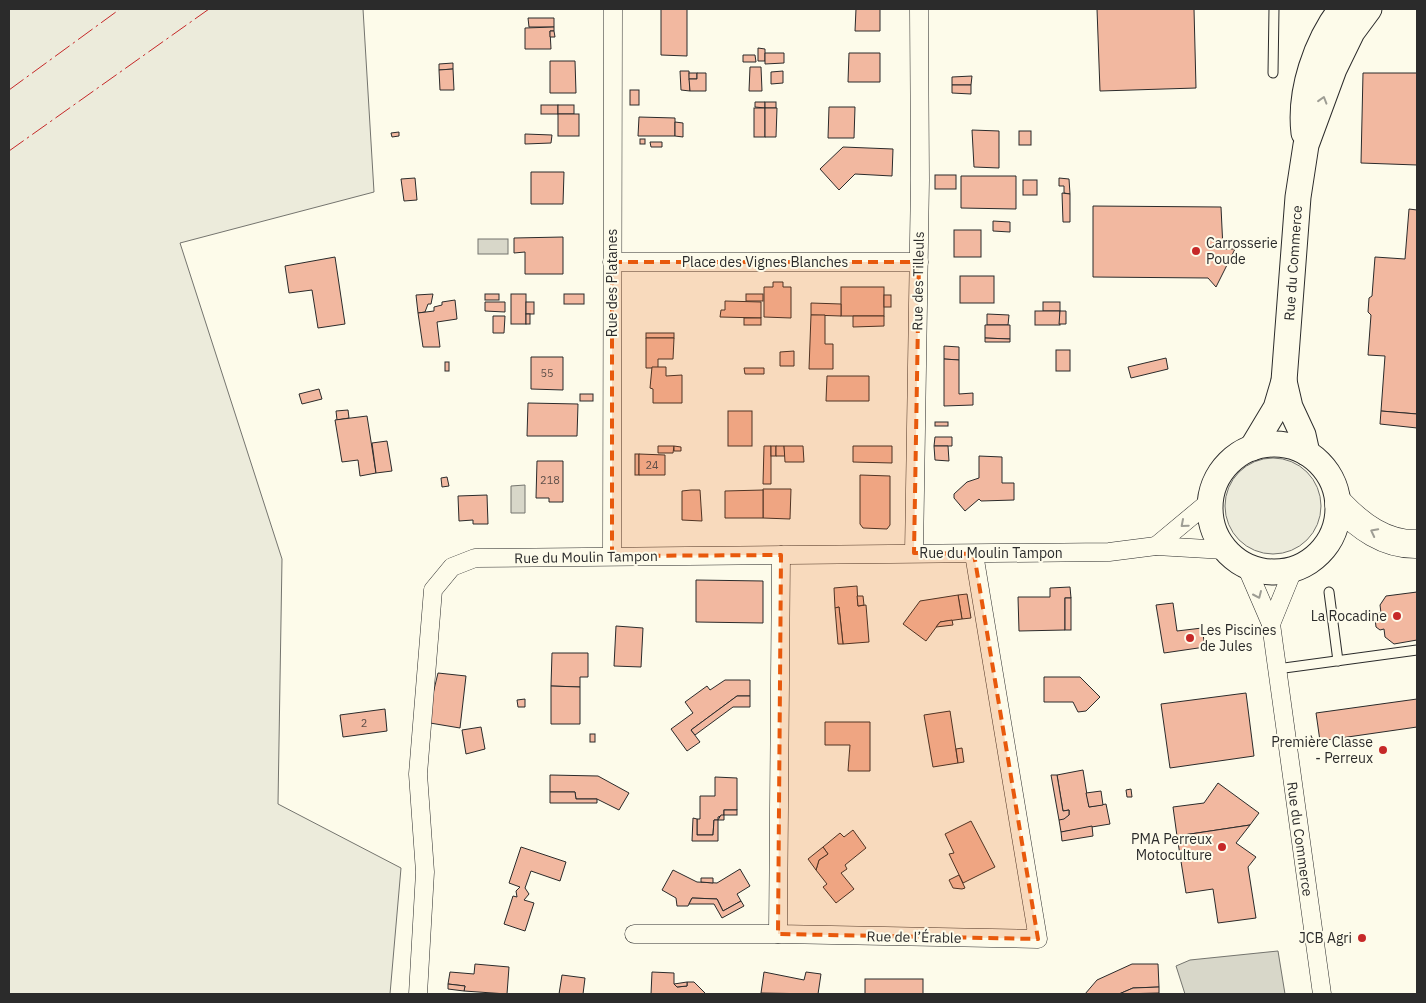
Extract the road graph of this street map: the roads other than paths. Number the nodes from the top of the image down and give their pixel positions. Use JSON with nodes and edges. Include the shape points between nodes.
{"nodes":[{"id":1,"x":613,"y":9,"type":"edge"},
{"id":2,"x":919,"y":9,"type":"edge"},
{"id":3,"x":1274,"y":9,"type":"edge"},
{"id":4,"x":1341,"y":9,"type":"edge"},
{"id":5,"x":1369,"y":9,"type":"edge"},
{"id":6,"x":1273,"y":73,"type":"dead end"},
{"id":7,"x":1306,"y":145,"type":"junction"},
{"id":8,"x":612,"y":262,"type":"junction"},
{"id":9,"x":919,"y":262,"type":"junction"},
{"id":10,"x":1284,"y":381,"type":"junction"},
{"id":11,"x":1252,"y":448,"type":"junction"},
{"id":12,"x":1307,"y":452,"type":"junction"},
{"id":13,"x":1210,"y":501,"type":"junction"},
{"id":14,"x":1339,"y":504,"type":"junction"},
{"id":15,"x":1417,"y":544,"type":"edge"},
{"id":16,"x":1156,"y":546,"type":"junction"},
{"id":17,"x":1226,"y":550,"type":"junction"},
{"id":18,"x":914,"y":553,"type":"junction"},
{"id":19,"x":974,"y":554,"type":"junction"},
{"id":20,"x":781,"y":555,"type":"junction"},
{"id":21,"x":612,"y":556,"type":"junction"},
{"id":22,"x":1246,"y":566,"type":"junction"},
{"id":23,"x":1293,"y":570,"type":"junction"},
{"id":24,"x":1329,"y":592,"type":"dead end"},
{"id":25,"x":1271,"y":624,"type":"junction"},
{"id":26,"x":1417,"y":650,"type":"edge"},
{"id":27,"x":1338,"y":661,"type":"junction"},
{"id":28,"x":1277,"y":669,"type":"junction"},
{"id":29,"x":634,"y":934,"type":"dead end"},
{"id":30,"x":778,"y":934,"type":"junction"},
{"id":31,"x":418,"y":994,"type":"edge"},
{"id":32,"x":1322,"y":994,"type":"edge"}],
"edges":[{"from":1,"to":8,"type":"street","name":"Rue des Platanes"},
{"from":2,"to":9,"type":"street","name":"Rue des Tilleuls"},
{"from":3,"to":6,"type":"lane"},
{"from":4,"to":7,"type":"street","name":"Rue du Commerce","via":[[1320,46],[1309,76],[1302,120]]},
{"from":7,"to":5,"type":"street","name":"Rue du Commerce","one_way":true,"via":[[1334,69],[1352,32]]},
{"from":7,"to":10,"type":"street","name":"Rue du Commerce","via":[[1298,197]]},
{"from":8,"to":9,"type":"street","name":"Place des Vignes Blanches"},
{"from":8,"to":21,"type":"street","name":"Rue des Platanes"},
{"from":9,"to":18,"type":"street","name":"Rue des Tilleuls"},
{"from":10,"to":11,"type":"street","name":"Rue du Commerce","via":[[1276,408]]},
{"from":10,"to":12,"type":"street","name":"Rue du Commerce"},
{"from":11,"to":12,"type":"street","via":[[1280,444]]},
{"from":11,"to":13,"type":"street","via":[[1236,456],[1223,469],[1214,484]]},
{"from":12,"to":14,"type":"street","via":[[1329,474]]},
{"from":13,"to":16,"type":"street","one_way":true},
{"from":13,"to":17,"type":"street","via":[[1216,536]]},
{"from":15,"to":14,"type":"highway","one_way":true,"via":[[1403,544],[1370,531]]},
{"from":14,"to":23,"type":"street","via":[[1334,532],[1328,544],[1307,564]]},
{"from":16,"to":17,"type":"street","name":"Rue du Moulin Tampon"},
{"from":16,"to":19,"type":"street","name":"Rue du Moulin Tampon","via":[[1109,552]]},
{"from":17,"to":22,"type":"street"},
{"from":18,"to":19,"type":"street","name":"Rue du Moulin Tampon"},
{"from":18,"to":20,"type":"street","name":"Rue du Moulin Tampon"},
{"from":19,"to":30,"type":"street","name":"Rue de l’Érable","via":[[1038,939]]},
{"from":20,"to":21,"type":"street","name":"Rue du Moulin Tampon"},
{"from":20,"to":30,"type":"street"},
{"from":21,"to":31,"type":"street","name":"Rue du Moulin Tampon","via":[[475,558],[452,567],[433,590],[418,774],[426,872]]},
{"from":22,"to":23,"type":"street","via":[[1269,572]]},
{"from":22,"to":25,"type":"street","name":"Rue du Commerce","one_way":true},
{"from":23,"to":25,"type":"street","name":"Rue du Commerce"},
{"from":24,"to":27,"type":"lane"},
{"from":25,"to":28,"type":"street","name":"Rue du Commerce"},
{"from":26,"to":27,"type":"lane"},
{"from":27,"to":28,"type":"lane"},
{"from":28,"to":32,"type":"street","name":"Rue du Commerce"},
{"from":29,"to":30,"type":"street"}]}
